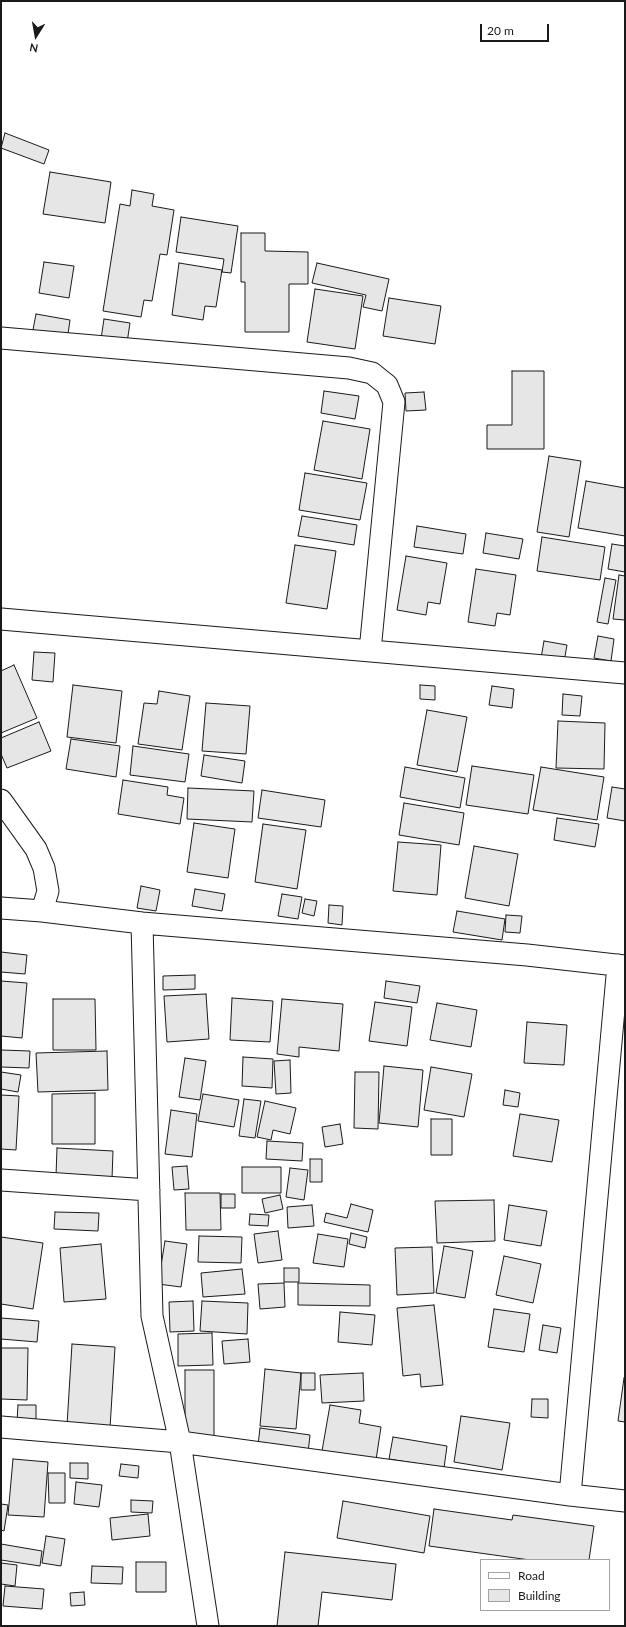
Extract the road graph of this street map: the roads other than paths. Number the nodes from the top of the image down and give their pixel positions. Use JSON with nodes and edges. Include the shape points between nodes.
{"nodes":[{"id":1,"x":1,"y":338,"type":"edge"},
{"id":2,"x":1,"y":619,"type":"edge"},
{"id":3,"x":370,"y":651,"type":"junction"},
{"id":4,"x":625,"y":673,"type":"edge"},
{"id":5,"x":1,"y":800,"type":"edge"},
{"id":6,"x":1,"y":908,"type":"edge"},
{"id":7,"x":42,"y":911,"type":"junction"},
{"id":8,"x":142,"y":923,"type":"junction"},
{"id":9,"x":622,"y":966,"type":"edge"},
{"id":10,"x":1,"y":1180,"type":"edge"},
{"id":11,"x":149,"y":1190,"type":"junction"},
{"id":12,"x":1,"y":1427,"type":"edge"},
{"id":13,"x":180,"y":1442,"type":"junction"},
{"id":14,"x":570,"y":1495,"type":"junction"},
{"id":15,"x":625,"y":1501,"type":"edge"},
{"id":16,"x":208,"y":1626,"type":"edge"}],
"edges":[{"from":1,"to":3,"type":"street","via":[[349,368],[372,373],[387,385],[394,402]]},
{"from":2,"to":3,"type":"street"},
{"from":3,"to":4,"type":"street"},
{"from":5,"to":7,"type":"street","via":[[36,849],[44,868],[48,891]]},
{"from":6,"to":7,"type":"street"},
{"from":7,"to":8,"type":"street"},
{"from":8,"to":9,"type":"street","via":[[519,954]]},
{"from":8,"to":11,"type":"street"},
{"from":9,"to":14,"type":"street"},
{"from":10,"to":11,"type":"street"},
{"from":11,"to":13,"type":"street","via":[[152,1316]]},
{"from":12,"to":13,"type":"street"},
{"from":13,"to":14,"type":"street"},
{"from":13,"to":16,"type":"street"},
{"from":14,"to":15,"type":"street"}]}
